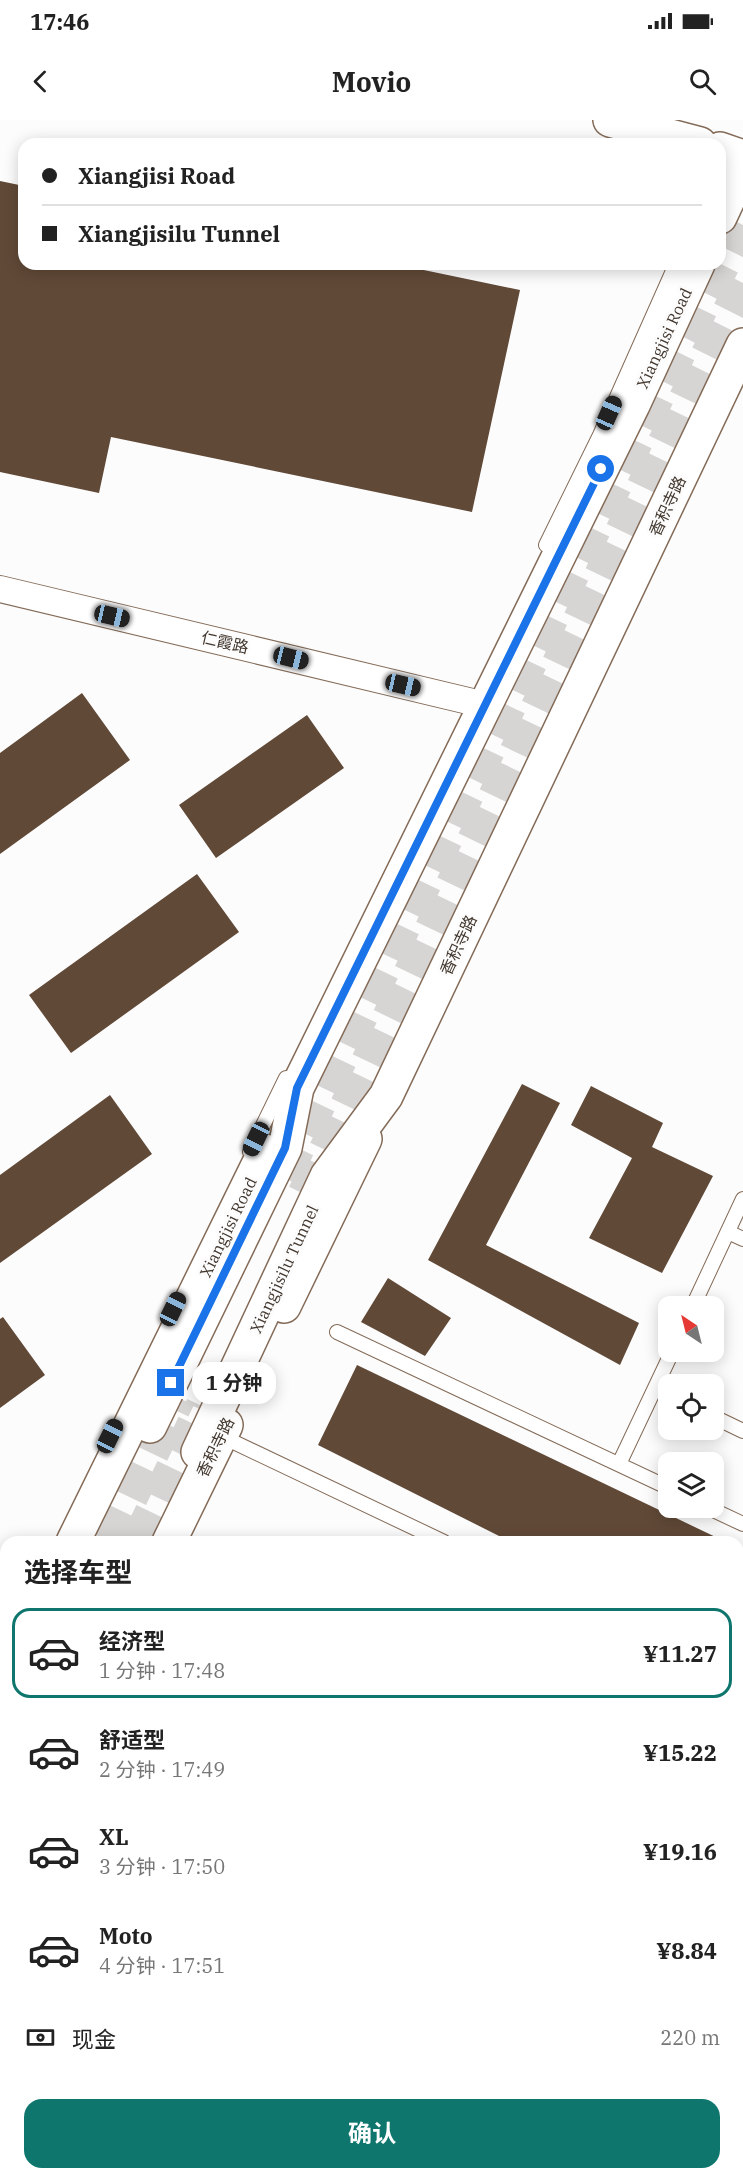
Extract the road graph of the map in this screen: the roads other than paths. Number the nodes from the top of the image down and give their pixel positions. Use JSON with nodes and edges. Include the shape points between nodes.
{"nodes":[{"id":1,"x":610,"y":120,"type":"edge"},
{"id":2,"x":668,"y":138,"type":"edge"},
{"id":3,"x":673,"y":270,"type":"edge"},
{"id":4,"x":695,"y":270,"type":"edge"},
{"id":5,"x":743,"y":345,"type":"edge"},
{"id":6,"x":537,"y":562,"type":"dead end"},
{"id":7,"x":0,"y":589,"type":"edge"},
{"id":8,"x":474,"y":702,"type":"junction"},
{"id":9,"x":295,"y":1076,"type":"junction"},
{"id":10,"x":386,"y":1096,"type":"joint"},
{"id":11,"x":743,"y":1199,"type":"edge"},
{"id":12,"x":728,"y":1232,"type":"junction"},
{"id":13,"x":743,"y":1239,"type":"edge"},
{"id":14,"x":698,"y":1296,"type":"edge"},
{"id":15,"x":337,"y":1332,"type":"dead end"},
{"id":16,"x":667,"y":1362,"type":"edge"},
{"id":17,"x":655,"y":1388,"type":"junction"},
{"id":18,"x":658,"y":1390,"type":"edge"},
{"id":19,"x":724,"y":1422,"type":"edge"},
{"id":20,"x":150,"y":1426,"type":"dead end"},
{"id":21,"x":743,"y":1431,"type":"edge"},
{"id":22,"x":209,"y":1444,"type":"junction"},
{"id":23,"x":619,"y":1464,"type":"junction"},
{"id":24,"x":658,"y":1483,"type":"edge"},
{"id":25,"x":724,"y":1515,"type":"edge"},
{"id":26,"x":743,"y":1524,"type":"edge"},
{"id":27,"x":61,"y":1536,"type":"edge"},
{"id":28,"x":77,"y":1536,"type":"edge"},
{"id":29,"x":171,"y":1536,"type":"edge"},
{"id":30,"x":430,"y":1536,"type":"edge"}],
"edges":[{"from":1,"to":2,"type":"main road"},
{"from":3,"to":6,"type":"lane","via":[[600,435]]},
{"from":4,"to":8,"type":"main road","name":"Xiangjisi Road","via":[[633,405]]},
{"from":5,"to":10,"type":"main road","name":"香积寺路"},
{"from":7,"to":8,"type":"street","name":"仁霞路"},
{"from":8,"to":9,"type":"main road","name":"Xiangjisi Road"},
{"from":9,"to":20,"type":"main road","via":[[285,1148]]},
{"from":9,"to":27,"type":"lane"},
{"from":9,"to":28,"type":"main road","name":"Xiangjisi Road"},
{"from":10,"to":22,"type":"main road","name":"Xiangjisilu Tunnel","via":[[327,1176]]},
{"from":11,"to":12,"type":"lane"},
{"from":12,"to":13,"type":"lane"},
{"from":12,"to":14,"type":"lane"},
{"from":15,"to":23,"type":"lane"},
{"from":16,"to":17,"type":"lane"},
{"from":17,"to":18,"type":"lane"},
{"from":17,"to":23,"type":"lane"},
{"from":19,"to":21,"type":"lane"},
{"from":22,"to":29,"type":"main road","name":"香积寺路"},
{"from":22,"to":30,"type":"lane"},
{"from":23,"to":24,"type":"lane"},
{"from":25,"to":26,"type":"lane"}]}
